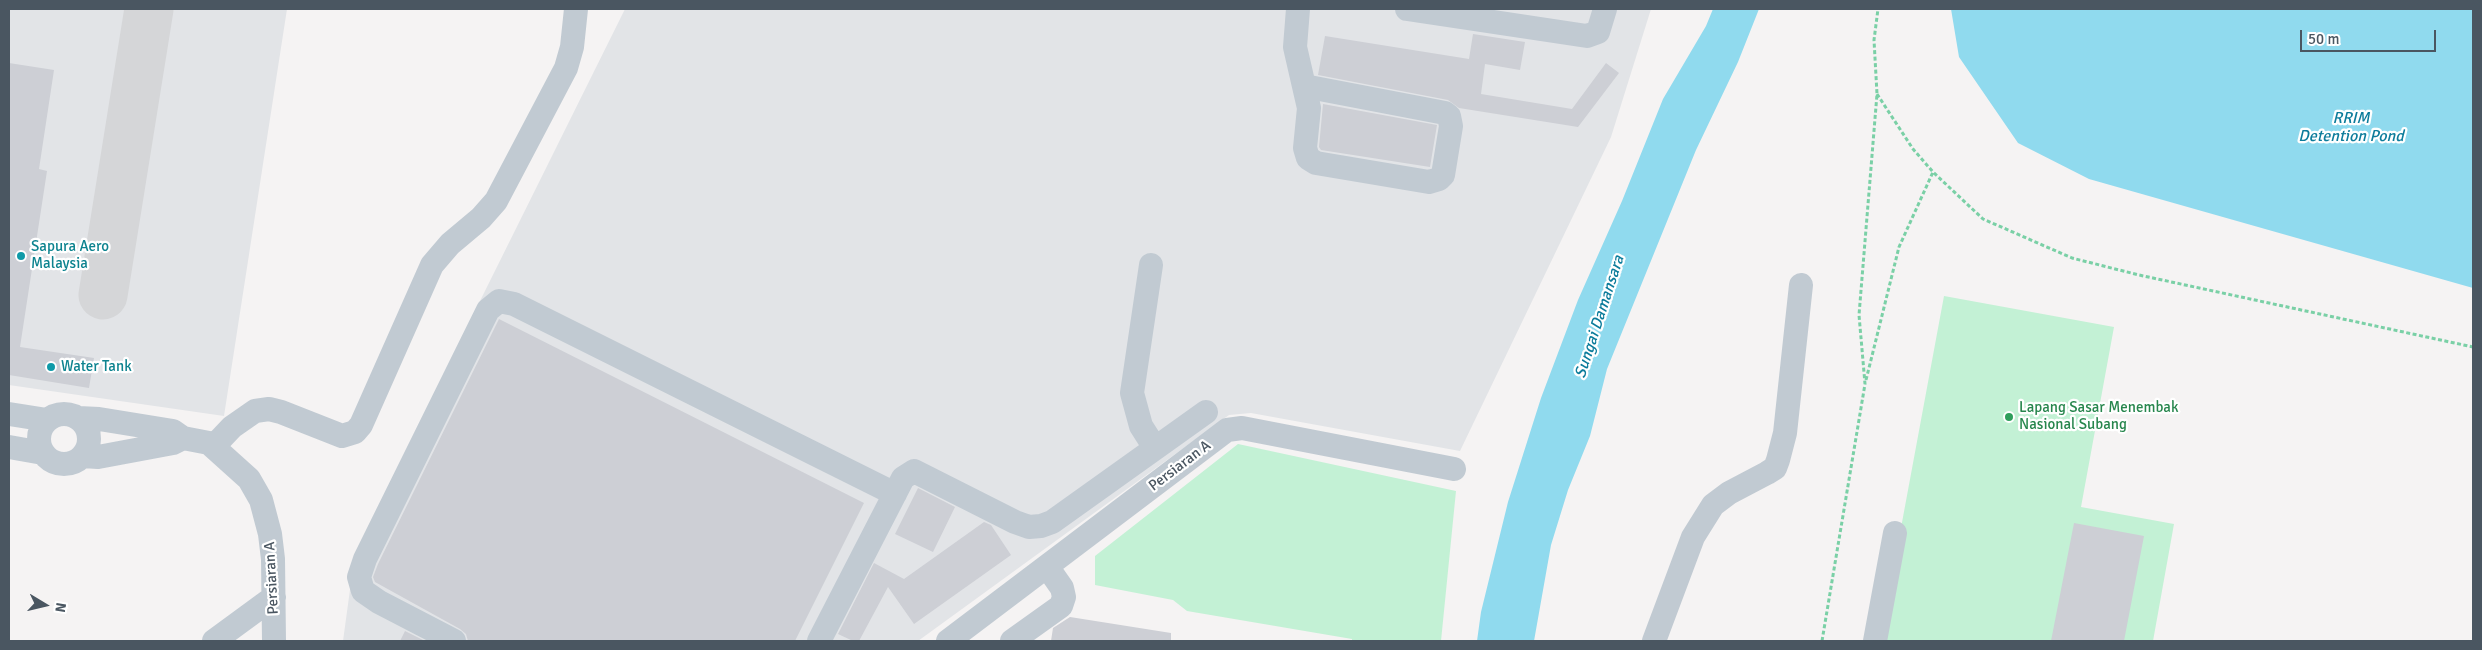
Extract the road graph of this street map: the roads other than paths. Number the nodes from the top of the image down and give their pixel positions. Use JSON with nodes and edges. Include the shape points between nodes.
{"nodes":[{"id":1,"x":576,"y":9,"type":"edge"},
{"id":2,"x":1298,"y":9,"type":"edge"},
{"id":3,"x":1407,"y":9,"type":"edge"},
{"id":4,"x":1605,"y":9,"type":"edge"},
{"id":5,"x":1304,"y":86,"type":"junction"},
{"id":6,"x":1152,"y":265,"type":"dead end"},
{"id":7,"x":1801,"y":286,"type":"dead end"},
{"id":8,"x":1206,"y":412,"type":"dead end"},
{"id":9,"x":9,"y":414,"type":"edge"},
{"id":10,"x":78,"y":418,"type":"junction"},
{"id":11,"x":47,"y":420,"type":"junction"},
{"id":12,"x":183,"y":438,"type":"junction"},
{"id":13,"x":214,"y":446,"type":"junction"},
{"id":14,"x":9,"y":447,"type":"edge"},
{"id":15,"x":1155,"y":448,"type":"junction"},
{"id":16,"x":43,"y":453,"type":"junction"},
{"id":17,"x":83,"y":456,"type":"junction"},
{"id":18,"x":1454,"y":469,"type":"dead end"},
{"id":19,"x":895,"y":494,"type":"junction"},
{"id":20,"x":1895,"y":533,"type":"dead end"},
{"id":21,"x":1048,"y":568,"type":"junction"},
{"id":22,"x":274,"y":598,"type":"junction"},
{"id":23,"x":214,"y":641,"type":"edge"},
{"id":24,"x":274,"y":641,"type":"edge"},
{"id":25,"x":454,"y":641,"type":"edge"},
{"id":26,"x":819,"y":641,"type":"edge"},
{"id":27,"x":951,"y":641,"type":"edge"},
{"id":28,"x":1012,"y":641,"type":"edge"},
{"id":29,"x":1654,"y":641,"type":"edge"},
{"id":30,"x":1875,"y":641,"type":"edge"}],
"edges":[{"from":1,"to":13,"type":"lane","via":[[572,48],[566,68],[496,201],[432,265],[361,424],[354,432],[342,436],[281,412],[269,409],[255,411],[232,427]]},
{"from":2,"to":5,"type":"lane","via":[[1295,47]]},
{"from":3,"to":4,"type":"lane","via":[[1587,36],[1598,32]]},
{"from":5,"to":5,"type":"lane","via":[[1309,108],[1306,153],[1312,161],[1429,182],[1443,175],[1451,126],[1445,112]]},
{"from":6,"to":15,"type":"lane","via":[[1132,392],[1141,426]]},
{"from":7,"to":29,"type":"lane","via":[[1785,433],[1775,468],[1713,505],[1693,537]]},
{"from":8,"to":15,"type":"lane"},
{"from":9,"to":11,"type":"lane"},
{"from":10,"to":11,"type":"lane","via":[[68,414]]},
{"from":10,"to":12,"type":"lane","name":"Persiaran A","via":[[99,418],[173,431]]},
{"from":10,"to":17,"type":"lane","via":[[86,426],[89,436]]},
{"from":11,"to":16,"type":"lane","via":[[39,438]]},
{"from":12,"to":13,"type":"lane","name":"Persiaran A"},
{"from":12,"to":17,"type":"lane","via":[[173,443],[98,457]]},
{"from":13,"to":22,"type":"lane","name":"Persiaran A","via":[[249,479],[261,500],[273,559]]},
{"from":14,"to":16,"type":"lane"},
{"from":15,"to":19,"type":"lane","via":[[1052,522],[1041,526],[1029,527],[1015,522],[914,471],[903,478]]},
{"from":16,"to":17,"type":"lane","via":[[49,460],[67,465]]},
{"from":18,"to":21,"type":"lane","name":"Persiaran A","via":[[1242,428],[1227,430]]},
{"from":19,"to":25,"type":"lane","via":[[514,304],[499,301],[488,310],[365,559],[359,578],[363,591],[379,602]]},
{"from":19,"to":26,"type":"lane"},
{"from":20,"to":30,"type":"lane"},
{"from":21,"to":27,"type":"lane","name":"Persiaran A"},
{"from":21,"to":28,"type":"lane","via":[[1062,588],[1062,606]]},
{"from":22,"to":23,"type":"lane"},
{"from":22,"to":24,"type":"lane","name":"Persiaran A"}]}
